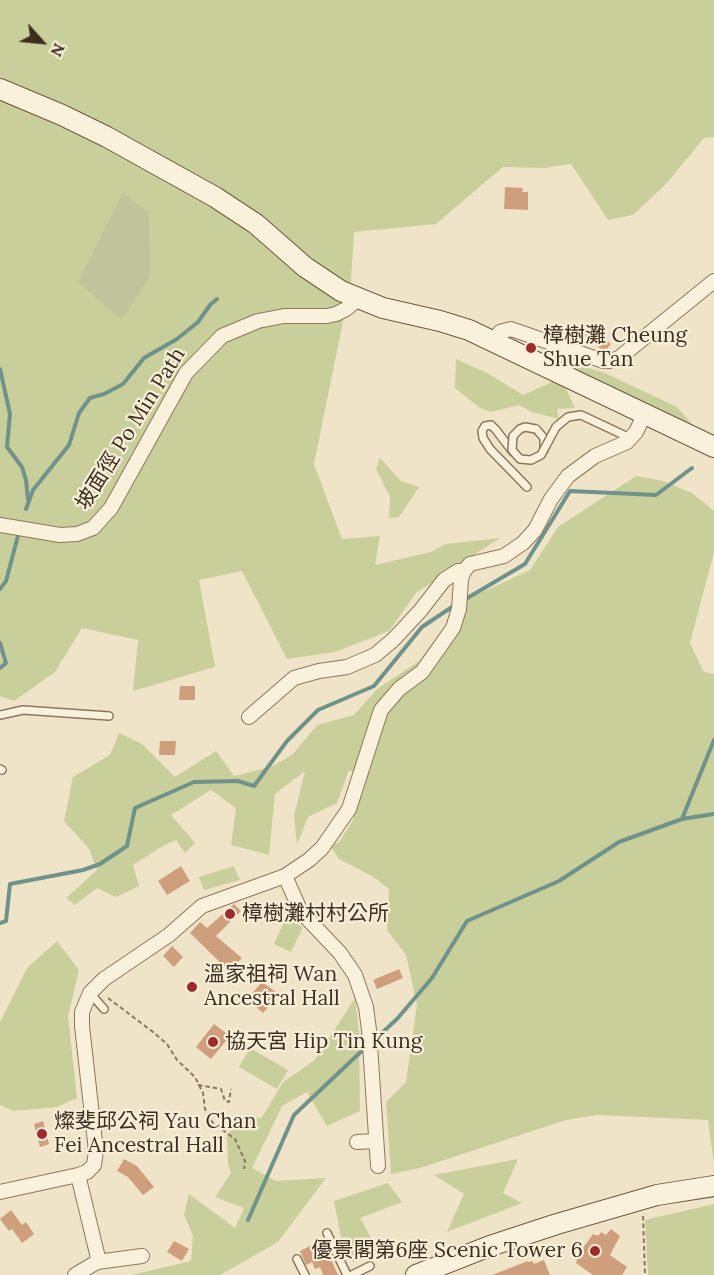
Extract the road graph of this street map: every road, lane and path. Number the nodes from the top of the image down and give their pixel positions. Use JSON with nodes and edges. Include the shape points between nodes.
{"nodes":[{"id":1,"x":0,"y":89,"type":"edge"},
{"id":2,"x":714,"y":281,"type":"edge"},
{"id":3,"x":358,"y":299,"type":"junction"},
{"id":4,"x":493,"y":342,"type":"junction"},
{"id":5,"x":644,"y":415,"type":"junction"},
{"id":6,"x":630,"y":438,"type":"junction"},
{"id":7,"x":714,"y":447,"type":"edge"},
{"id":8,"x":527,"y":487,"type":"dead end"},
{"id":9,"x":0,"y":525,"type":"edge"},
{"id":10,"x":462,"y":577,"type":"junction"},
{"id":11,"x":0,"y":715,"type":"edge"},
{"id":12,"x":109,"y":716,"type":"dead end"},
{"id":13,"x":249,"y":717,"type":"dead end"},
{"id":14,"x":285,"y":876,"type":"junction"},
{"id":15,"x":95,"y":989,"type":"junction"},
{"id":16,"x":104,"y":1008,"type":"dead end"},
{"id":17,"x":198,"y":1085,"type":"junction"},
{"id":18,"x":231,"y":1089,"type":"dead end"},
{"id":19,"x":376,"y":1141,"type":"junction"},
{"id":20,"x":357,"y":1142,"type":"dead end"},
{"id":21,"x":378,"y":1166,"type":"dead end"},
{"id":22,"x":244,"y":1169,"type":"dead end"},
{"id":23,"x":78,"y":1175,"type":"junction"},
{"id":24,"x":714,"y":1186,"type":"edge"},
{"id":25,"x":0,"y":1192,"type":"edge"},
{"id":26,"x":643,"y":1216,"type":"dead end"},
{"id":27,"x":327,"y":1233,"type":"dead end"},
{"id":28,"x":142,"y":1256,"type":"dead end"},
{"id":29,"x":297,"y":1260,"type":"dead end"},
{"id":30,"x":99,"y":1262,"type":"junction"},
{"id":31,"x":370,"y":1266,"type":"dead end"},
{"id":32,"x":75,"y":1275,"type":"edge"},
{"id":33,"x":306,"y":1275,"type":"edge"},
{"id":34,"x":347,"y":1275,"type":"edge"},
{"id":35,"x":351,"y":1275,"type":"edge"},
{"id":36,"x":416,"y":1275,"type":"edge"},
{"id":37,"x":645,"y":1275,"type":"edge"}],
"edges":[{"from":1,"to":3,"type":"main road","via":[[98,132],[215,197],[256,224],[314,274]]},
{"from":2,"to":4,"type":"street","via":[[619,358],[610,361],[511,329],[500,332]]},
{"from":3,"to":4,"type":"main road","via":[[455,326]]},
{"from":3,"to":9,"type":"street","name":"坡面徑 Po Min Path","via":[[336,314],[258,321],[222,336],[186,373],[111,508],[93,528],[60,535]]},
{"from":4,"to":5,"type":"main road"},
{"from":5,"to":6,"type":"street"},
{"from":5,"to":7,"type":"main road"},
{"from":6,"to":8,"type":"lane","bridge":true,"via":[[581,415],[568,417],[556,427],[543,452],[541,455],[537,458],[535,459],[523,460],[520,459],[518,457],[514,453],[512,450],[511,444],[515,433],[529,427],[543,435],[544,450],[542,453],[540,456],[536,459],[526,461],[522,460],[519,458],[517,456],[511,449],[500,436],[491,425],[485,426],[483,438],[489,449]]},
{"from":6,"to":10,"type":"street","via":[[573,472],[519,547],[504,556],[470,564]]},
{"from":10,"to":13,"type":"street","via":[[458,571],[444,580],[420,611],[375,655],[347,667],[294,678]]},
{"from":10,"to":14,"type":"street","via":[[459,609],[451,633],[427,666],[381,710],[352,802],[340,824],[309,861]]},
{"from":11,"to":12,"type":"lane","via":[[23,710]]},
{"from":14,"to":15,"type":"street","via":[[202,906]]},
{"from":14,"to":19,"type":"street","via":[[301,912],[356,975],[369,1030]]},
{"from":15,"to":16,"type":"lane"},
{"from":15,"to":17,"type":"path","via":[[167,1044]]},
{"from":15,"to":23,"type":"street","via":[[82,1012],[82,1026],[96,1160],[92,1168]]},
{"from":17,"to":18,"type":"path","via":[[221,1089],[229,1102]]},
{"from":17,"to":22,"type":"path","via":[[212,1122],[235,1139],[245,1161]]},
{"from":19,"to":20,"type":"street"},
{"from":19,"to":21,"type":"street"},
{"from":23,"to":25,"type":"street"},
{"from":23,"to":30,"type":"street"},
{"from":24,"to":36,"type":"main road","via":[[657,1195],[557,1224]]},
{"from":26,"to":37,"type":"path"},
{"from":27,"to":34,"type":"lane"},
{"from":28,"to":30,"type":"street"},
{"from":29,"to":33,"type":"lane"},
{"from":30,"to":32,"type":"street"},
{"from":31,"to":35,"type":"lane"}]}
